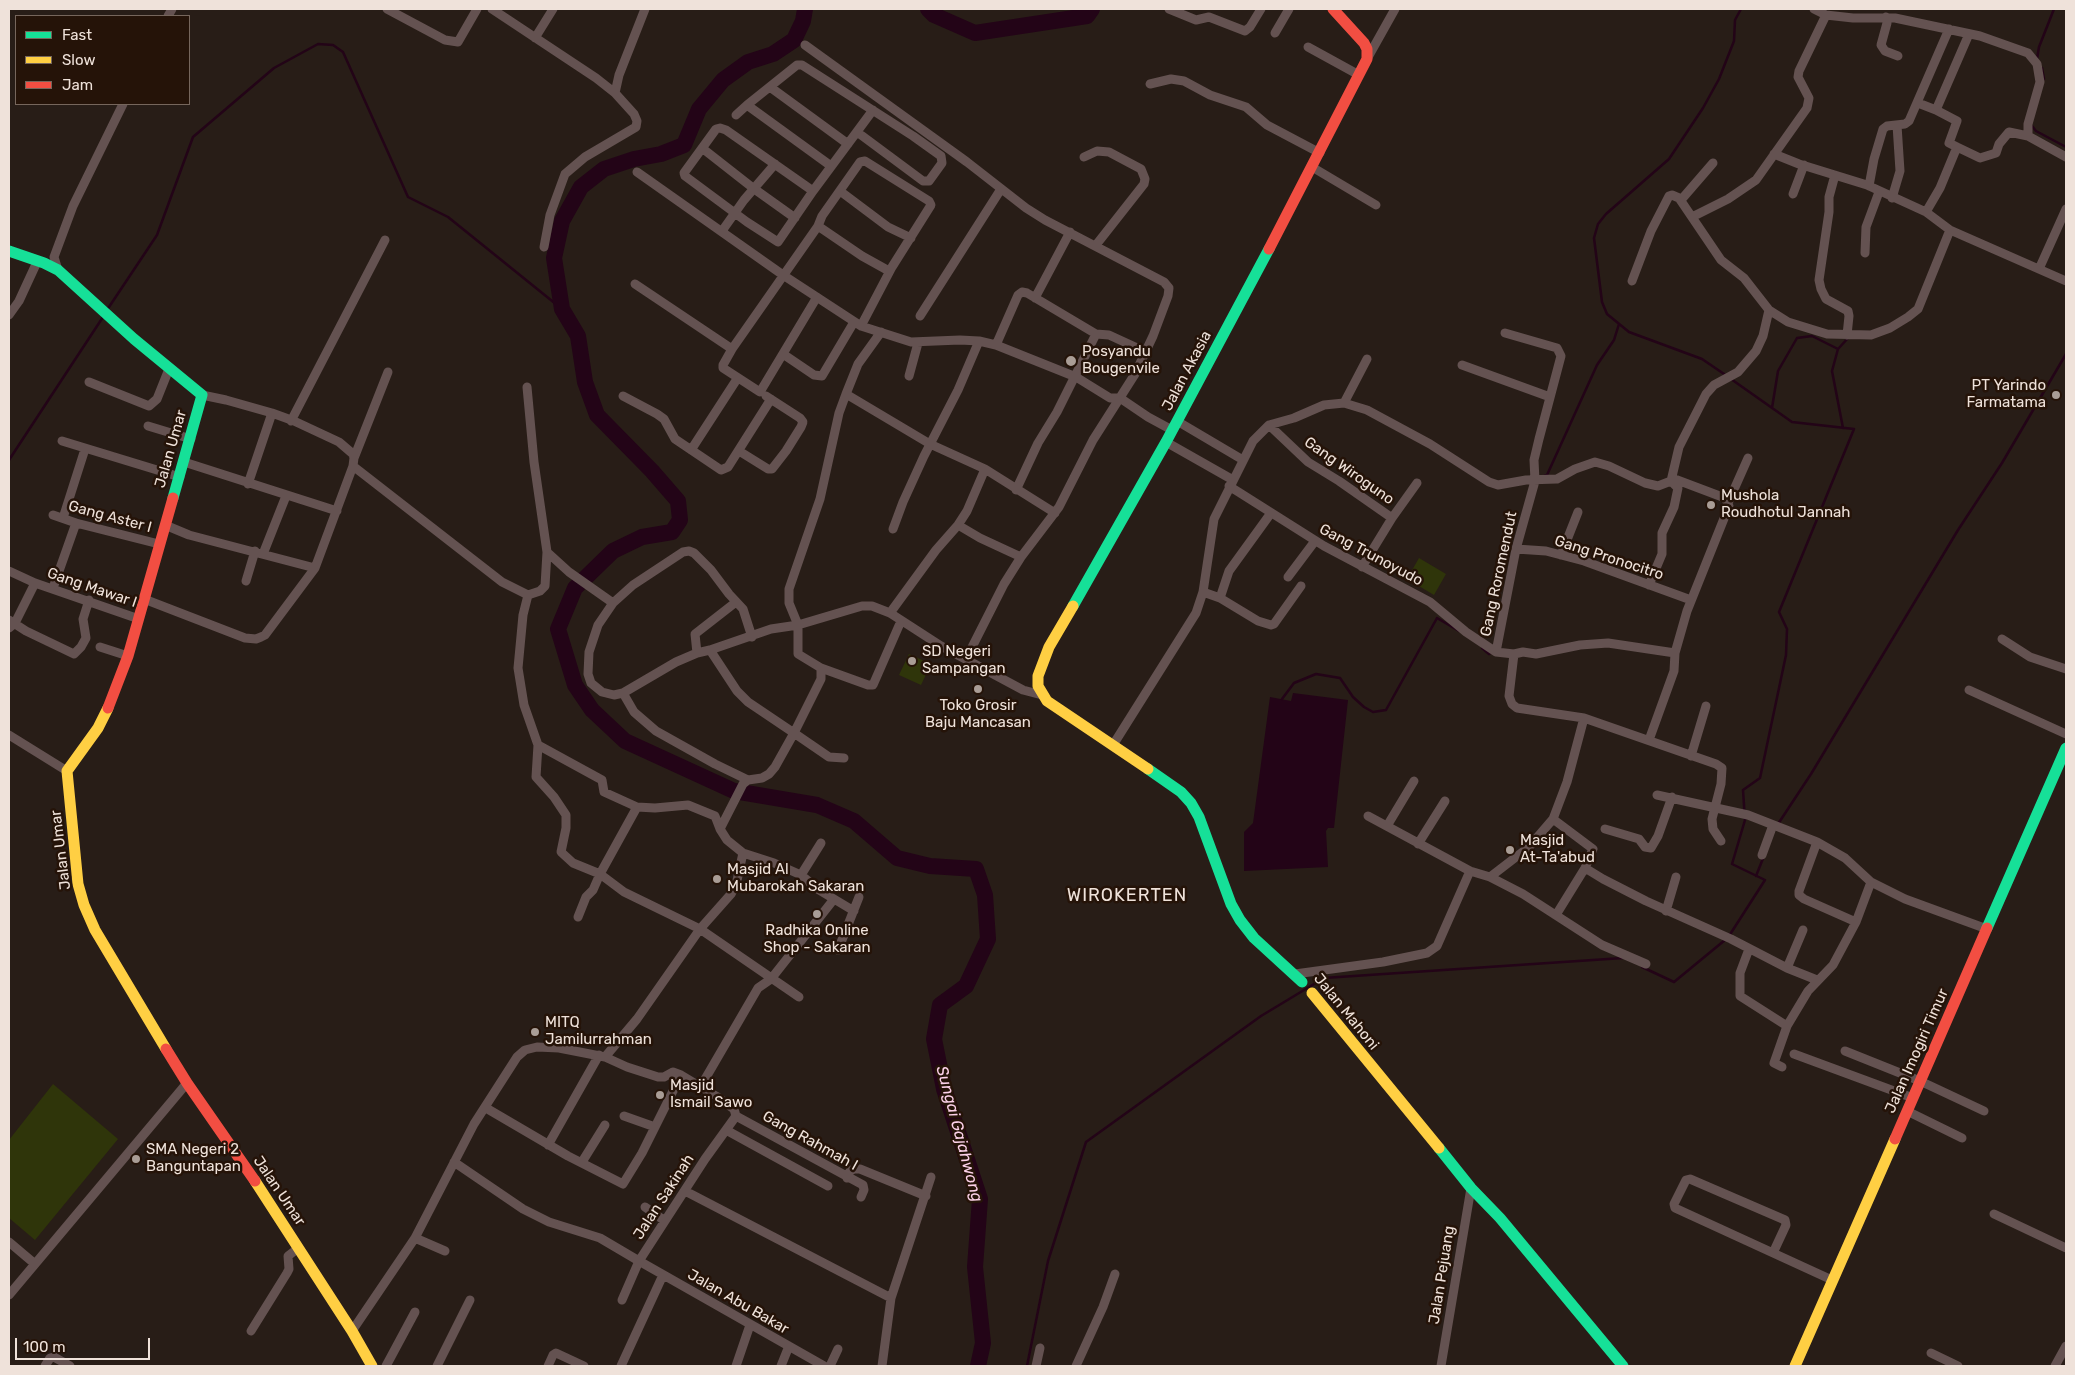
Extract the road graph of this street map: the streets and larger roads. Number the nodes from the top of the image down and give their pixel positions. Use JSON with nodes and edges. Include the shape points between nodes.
{"nodes":[{"id":1,"x":390,"y":9,"type":"edge"},
{"id":2,"x":477,"y":9,"type":"edge"},
{"id":3,"x":492,"y":9,"type":"edge"},
{"id":4,"x":553,"y":9,"type":"edge"},
{"id":5,"x":644,"y":9,"type":"edge"},
{"id":6,"x":1169,"y":9,"type":"edge"},
{"id":7,"x":1261,"y":9,"type":"edge"},
{"id":8,"x":1289,"y":9,"type":"edge"},
{"id":9,"x":1333,"y":9,"type":"edge"},
{"id":10,"x":1395,"y":9,"type":"edge"},
{"id":11,"x":1814,"y":9,"type":"edge"},
{"id":12,"x":1856,"y":9,"type":"edge"},
{"id":13,"x":1826,"y":15,"type":"junction"},
{"id":14,"x":1886,"y":17,"type":"junction"},
{"id":15,"x":1853,"y":18,"type":"junction"},
{"id":16,"x":1950,"y":29,"type":"junction"},
{"id":17,"x":1275,"y":33,"type":"dead end"},
{"id":18,"x":1969,"y":34,"type":"junction"},
{"id":19,"x":535,"y":38,"type":"junction"},
{"id":20,"x":805,"y":45,"type":"dead end"},
{"id":21,"x":1308,"y":46,"type":"dead end"},
{"id":22,"x":1898,"y":56,"type":"dead end"},
{"id":23,"x":1367,"y":59,"type":"junction"},
{"id":24,"x":1359,"y":75,"type":"junction"},
{"id":25,"x":1150,"y":84,"type":"dead end"},
{"id":26,"x":770,"y":87,"type":"junction"},
{"id":27,"x":615,"y":93,"type":"junction"},
{"id":28,"x":1918,"y":103,"type":"junction"},
{"id":29,"x":123,"y":105,"type":"edge"},
{"id":30,"x":747,"y":105,"type":"junction"},
{"id":31,"x":873,"y":110,"type":"junction"},
{"id":32,"x":1936,"y":110,"type":"junction"},
{"id":33,"x":736,"y":115,"type":"dead end"},
{"id":34,"x":1897,"y":125,"type":"junction"},
{"id":35,"x":857,"y":132,"type":"junction"},
{"id":36,"x":2028,"y":136,"type":"junction"},
{"id":37,"x":848,"y":144,"type":"junction"},
{"id":38,"x":1957,"y":147,"type":"junction"},
{"id":39,"x":702,"y":148,"type":"junction"},
{"id":40,"x":1320,"y":153,"type":"junction"},
{"id":41,"x":1774,"y":154,"type":"junction"},
{"id":42,"x":2066,"y":157,"type":"edge"},
{"id":43,"x":1084,"y":158,"type":"dead end"},
{"id":44,"x":1713,"y":163,"type":"dead end"},
{"id":45,"x":775,"y":164,"type":"junction"},
{"id":46,"x":1804,"y":165,"type":"junction"},
{"id":47,"x":831,"y":166,"type":"junction"},
{"id":48,"x":1312,"y":168,"type":"junction"},
{"id":49,"x":637,"y":172,"type":"dead end"},
{"id":50,"x":1835,"y":175,"type":"junction"},
{"id":51,"x":1869,"y":186,"type":"junction"},
{"id":52,"x":753,"y":188,"type":"junction"},
{"id":53,"x":1001,"y":189,"type":"junction"},
{"id":54,"x":813,"y":191,"type":"junction"},
{"id":55,"x":840,"y":191,"type":"junction"},
{"id":56,"x":1879,"y":192,"type":"junction"},
{"id":57,"x":1793,"y":194,"type":"dead end"},
{"id":58,"x":1892,"y":198,"type":"junction"},
{"id":59,"x":1681,"y":200,"type":"junction"},
{"id":60,"x":1376,"y":205,"type":"dead end"},
{"id":61,"x":2066,"y":209,"type":"edge"},
{"id":62,"x":734,"y":212,"type":"junction"},
{"id":63,"x":1926,"y":212,"type":"junction"},
{"id":64,"x":1692,"y":217,"type":"junction"},
{"id":65,"x":795,"y":218,"type":"junction"},
{"id":66,"x":818,"y":226,"type":"junction"},
{"id":67,"x":1950,"y":230,"type":"junction"},
{"id":68,"x":722,"y":231,"type":"junction"},
{"id":69,"x":1070,"y":232,"type":"junction"},
{"id":70,"x":911,"y":238,"type":"junction"},
{"id":71,"x":385,"y":240,"type":"dead end"},
{"id":72,"x":1096,"y":245,"type":"junction"},
{"id":73,"x":544,"y":247,"type":"dead end"},
{"id":74,"x":9,"y":251,"type":"edge"},
{"id":75,"x":1865,"y":253,"type":"dead end"},
{"id":76,"x":54,"y":257,"type":"junction"},
{"id":77,"x":40,"y":262,"type":"junction"},
{"id":78,"x":58,"y":270,"type":"junction"},
{"id":79,"x":2040,"y":270,"type":"junction"},
{"id":80,"x":890,"y":271,"type":"junction"},
{"id":81,"x":783,"y":275,"type":"junction"},
{"id":82,"x":2066,"y":281,"type":"edge"},
{"id":83,"x":1632,"y":282,"type":"dead end"},
{"id":84,"x":635,"y":284,"type":"dead end"},
{"id":85,"x":817,"y":298,"type":"junction"},
{"id":86,"x":1036,"y":298,"type":"junction"},
{"id":87,"x":1769,"y":310,"type":"junction"},
{"id":88,"x":9,"y":315,"type":"edge"},
{"id":89,"x":920,"y":316,"type":"dead end"},
{"id":90,"x":858,"y":324,"type":"junction"},
{"id":91,"x":881,"y":332,"type":"junction"},
{"id":92,"x":1096,"y":334,"type":"junction"},
{"id":93,"x":1505,"y":334,"type":"dead end"},
{"id":94,"x":1847,"y":335,"type":"junction"},
{"id":95,"x":979,"y":341,"type":"junction"},
{"id":96,"x":918,"y":343,"type":"junction"},
{"id":97,"x":996,"y":344,"type":"junction"},
{"id":98,"x":732,"y":349,"type":"junction"},
{"id":99,"x":1146,"y":352,"type":"junction"},
{"id":100,"x":783,"y":354,"type":"junction"},
{"id":101,"x":1367,"y":359,"type":"dead end"},
{"id":102,"x":1462,"y":365,"type":"dead end"},
{"id":103,"x":169,"y":369,"type":"junction"},
{"id":104,"x":388,"y":372,"type":"dead end"},
{"id":105,"x":910,"y":376,"type":"dead end"},
{"id":106,"x":1076,"y":377,"type":"junction"},
{"id":107,"x":738,"y":379,"type":"junction"},
{"id":108,"x":89,"y":382,"type":"dead end"},
{"id":109,"x":527,"y":387,"type":"dead end"},
{"id":110,"x":760,"y":392,"type":"junction"},
{"id":111,"x":846,"y":394,"type":"junction"},
{"id":112,"x":202,"y":396,"type":"junction"},
{"id":113,"x":623,"y":396,"type":"dead end"},
{"id":114,"x":1550,"y":397,"type":"junction"},
{"id":115,"x":1120,"y":398,"type":"junction"},
{"id":116,"x":771,"y":399,"type":"junction"},
{"id":117,"x":1344,"y":402,"type":"junction"},
{"id":118,"x":272,"y":414,"type":"junction"},
{"id":119,"x":291,"y":421,"type":"junction"},
{"id":120,"x":1174,"y":425,"type":"junction"},
{"id":121,"x":1269,"y":425,"type":"junction"},
{"id":122,"x":148,"y":426,"type":"dead end"},
{"id":123,"x":191,"y":440,"type":"junction"},
{"id":124,"x":62,"y":441,"type":"dead end"},
{"id":125,"x":1166,"y":442,"type":"junction"},
{"id":126,"x":930,"y":444,"type":"junction"},
{"id":127,"x":85,"y":449,"type":"junction"},
{"id":128,"x":691,"y":450,"type":"junction"},
{"id":129,"x":739,"y":451,"type":"junction"},
{"id":130,"x":1748,"y":458,"type":"dead end"},
{"id":131,"x":1243,"y":460,"type":"junction"},
{"id":132,"x":184,"y":462,"type":"junction"},
{"id":133,"x":354,"y":462,"type":"junction"},
{"id":134,"x":985,"y":469,"type":"junction"},
{"id":135,"x":180,"y":477,"type":"junction"},
{"id":136,"x":1671,"y":480,"type":"junction"},
{"id":137,"x":1535,"y":481,"type":"junction"},
{"id":138,"x":1417,"y":482,"type":"dead end"},
{"id":139,"x":1231,"y":483,"type":"junction"},
{"id":140,"x":248,"y":484,"type":"junction"},
{"id":141,"x":1016,"y":490,"type":"junction"},
{"id":142,"x":286,"y":496,"type":"junction"},
{"id":143,"x":1728,"y":503,"type":"junction"},
{"id":144,"x":337,"y":512,"type":"junction"},
{"id":145,"x":1271,"y":512,"type":"junction"},
{"id":146,"x":1578,"y":512,"type":"dead end"},
{"id":147,"x":1055,"y":513,"type":"junction"},
{"id":148,"x":53,"y":515,"type":"dead end"},
{"id":149,"x":63,"y":518,"type":"junction"},
{"id":150,"x":1392,"y":518,"type":"junction"},
{"id":151,"x":76,"y":523,"type":"junction"},
{"id":152,"x":165,"y":525,"type":"junction"},
{"id":153,"x":958,"y":525,"type":"junction"},
{"id":154,"x":893,"y":529,"type":"dead end"},
{"id":155,"x":1315,"y":540,"type":"junction"},
{"id":156,"x":159,"y":544,"type":"junction"},
{"id":157,"x":1516,"y":549,"type":"junction"},
{"id":158,"x":259,"y":552,"type":"junction"},
{"id":159,"x":547,"y":552,"type":"junction"},
{"id":160,"x":1562,"y":555,"type":"junction"},
{"id":161,"x":1021,"y":557,"type":"junction"},
{"id":162,"x":1362,"y":566,"type":"junction"},
{"id":163,"x":315,"y":568,"type":"junction"},
{"id":164,"x":9,"y":571,"type":"edge"},
{"id":165,"x":1288,"y":577,"type":"dead end"},
{"id":166,"x":246,"y":581,"type":"dead end"},
{"id":167,"x":35,"y":583,"type":"junction"},
{"id":168,"x":1650,"y":585,"type":"junction"},
{"id":169,"x":1301,"y":586,"type":"dead end"},
{"id":170,"x":53,"y":588,"type":"junction"},
{"id":171,"x":1203,"y":592,"type":"junction"},
{"id":172,"x":528,"y":595,"type":"junction"},
{"id":173,"x":1220,"y":598,"type":"junction"},
{"id":174,"x":144,"y":599,"type":"junction"},
{"id":175,"x":89,"y":600,"type":"junction"},
{"id":176,"x":1691,"y":600,"type":"junction"},
{"id":177,"x":736,"y":602,"type":"junction"},
{"id":178,"x":613,"y":603,"type":"junction"},
{"id":179,"x":890,"y":613,"type":"junction"},
{"id":180,"x":140,"y":619,"type":"junction"},
{"id":181,"x":901,"y":621,"type":"junction"},
{"id":182,"x":11,"y":624,"type":"edge"},
{"id":183,"x":798,"y":625,"type":"junction"},
{"id":184,"x":752,"y":637,"type":"junction"},
{"id":185,"x":2002,"y":639,"type":"dead end"},
{"id":186,"x":100,"y":647,"type":"dead end"},
{"id":187,"x":710,"y":650,"type":"junction"},
{"id":188,"x":697,"y":652,"type":"junction"},
{"id":189,"x":1496,"y":652,"type":"junction"},
{"id":190,"x":1675,"y":653,"type":"junction"},
{"id":191,"x":1514,"y":654,"type":"junction"},
{"id":192,"x":128,"y":656,"type":"junction"},
{"id":193,"x":966,"y":659,"type":"junction"},
{"id":194,"x":821,"y":668,"type":"junction"},
{"id":195,"x":2066,"y":669,"type":"edge"},
{"id":196,"x":1969,"y":690,"type":"dead end"},
{"id":197,"x":623,"y":693,"type":"junction"},
{"id":198,"x":1042,"y":695,"type":"junction"},
{"id":199,"x":1706,"y":706,"type":"dead end"},
{"id":200,"x":1584,"y":718,"type":"junction"},
{"id":201,"x":794,"y":733,"type":"junction"},
{"id":202,"x":2066,"y":734,"type":"edge"},
{"id":203,"x":9,"y":735,"type":"edge"},
{"id":204,"x":1649,"y":740,"type":"junction"},
{"id":205,"x":538,"y":745,"type":"junction"},
{"id":206,"x":1113,"y":746,"type":"junction"},
{"id":207,"x":2066,"y":748,"type":"edge"},
{"id":208,"x":1691,"y":756,"type":"junction"},
{"id":209,"x":844,"y":758,"type":"dead end"},
{"id":210,"x":67,"y":771,"type":"junction"},
{"id":211,"x":748,"y":780,"type":"junction"},
{"id":212,"x":1414,"y":781,"type":"dead end"},
{"id":213,"x":1658,"y":795,"type":"dead end"},
{"id":214,"x":1672,"y":797,"type":"junction"},
{"id":215,"x":1445,"y":801,"type":"dead end"},
{"id":216,"x":637,"y":806,"type":"junction"},
{"id":217,"x":1716,"y":807,"type":"junction"},
{"id":218,"x":1368,"y":816,"type":"dead end"},
{"id":219,"x":1553,"y":819,"type":"junction"},
{"id":220,"x":1387,"y":826,"type":"junction"},
{"id":221,"x":1777,"y":826,"type":"junction"},
{"id":222,"x":720,"y":829,"type":"junction"},
{"id":223,"x":1605,"y":829,"type":"dead end"},
{"id":224,"x":1721,"y":841,"type":"dead end"},
{"id":225,"x":1817,"y":842,"type":"junction"},
{"id":226,"x":820,"y":843,"type":"dead end"},
{"id":227,"x":1418,"y":844,"type":"junction"},
{"id":228,"x":743,"y":853,"type":"junction"},
{"id":229,"x":1762,"y":855,"type":"dead end"},
{"id":230,"x":1585,"y":868,"type":"junction"},
{"id":231,"x":1470,"y":871,"type":"junction"},
{"id":232,"x":600,"y":874,"type":"junction"},
{"id":233,"x":801,"y":875,"type":"junction"},
{"id":234,"x":1676,"y":877,"type":"dead end"},
{"id":235,"x":1490,"y":878,"type":"junction"},
{"id":236,"x":1872,"y":882,"type":"junction"},
{"id":237,"x":859,"y":897,"type":"dead end"},
{"id":238,"x":834,"y":899,"type":"junction"},
{"id":239,"x":854,"y":911,"type":"junction"},
{"id":240,"x":1666,"y":911,"type":"junction"},
{"id":241,"x":1556,"y":915,"type":"junction"},
{"id":242,"x":578,"y":917,"type":"dead end"},
{"id":243,"x":1856,"y":922,"type":"junction"},
{"id":244,"x":700,"y":929,"type":"junction"},
{"id":245,"x":1987,"y":929,"type":"junction"},
{"id":246,"x":1803,"y":930,"type":"dead end"},
{"id":247,"x":1749,"y":949,"type":"junction"},
{"id":248,"x":838,"y":950,"type":"dead end"},
{"id":249,"x":1646,"y":964,"type":"dead end"},
{"id":250,"x":1787,"y":968,"type":"junction"},
{"id":251,"x":1299,"y":978,"type":"junction"},
{"id":252,"x":770,"y":979,"type":"junction"},
{"id":253,"x":1818,"y":980,"type":"junction"},
{"id":254,"x":1312,"y":993,"type":"joint"},
{"id":255,"x":799,"y":998,"type":"dead end"},
{"id":256,"x":1788,"y":1026,"type":"junction"},
{"id":257,"x":1845,"y":1051,"type":"dead end"},
{"id":258,"x":1794,"y":1054,"type":"dead end"},
{"id":259,"x":602,"y":1056,"type":"junction"},
{"id":260,"x":1782,"y":1067,"type":"dead end"},
{"id":261,"x":681,"y":1075,"type":"junction"},
{"id":262,"x":1920,"y":1082,"type":"junction"},
{"id":263,"x":187,"y":1083,"type":"junction"},
{"id":264,"x":700,"y":1086,"type":"junction"},
{"id":265,"x":1913,"y":1098,"type":"junction"},
{"id":266,"x":486,"y":1108,"type":"junction"},
{"id":267,"x":1907,"y":1111,"type":"junction"},
{"id":268,"x":1984,"y":1111,"type":"dead end"},
{"id":269,"x":624,"y":1116,"type":"dead end"},
{"id":270,"x":736,"y":1116,"type":"junction"},
{"id":271,"x":605,"y":1125,"type":"dead end"},
{"id":272,"x":655,"y":1126,"type":"junction"},
{"id":273,"x":726,"y":1130,"type":"junction"},
{"id":274,"x":1962,"y":1138,"type":"dead end"},
{"id":275,"x":548,"y":1145,"type":"junction"},
{"id":276,"x":454,"y":1162,"type":"junction"},
{"id":277,"x":582,"y":1162,"type":"junction"},
{"id":278,"x":931,"y":1177,"type":"dead end"},
{"id":279,"x":847,"y":1178,"type":"junction"},
{"id":280,"x":828,"y":1186,"type":"dead end"},
{"id":281,"x":1471,"y":1188,"type":"junction"},
{"id":282,"x":685,"y":1191,"type":"junction"},
{"id":283,"x":926,"y":1196,"type":"junction"},
{"id":284,"x":861,"y":1197,"type":"dead end"},
{"id":285,"x":645,"y":1207,"type":"dead end"},
{"id":286,"x":1994,"y":1214,"type":"dead end"},
{"id":287,"x":665,"y":1221,"type":"junction"},
{"id":288,"x":415,"y":1238,"type":"junction"},
{"id":289,"x":9,"y":1242,"type":"edge"},
{"id":290,"x":2066,"y":1248,"type":"edge"},
{"id":291,"x":295,"y":1251,"type":"junction"},
{"id":292,"x":445,"y":1252,"type":"dead end"},
{"id":293,"x":1773,"y":1253,"type":"junction"},
{"id":294,"x":640,"y":1261,"type":"junction"},
{"id":295,"x":35,"y":1264,"type":"junction"},
{"id":296,"x":1115,"y":1274,"type":"dead end"},
{"id":297,"x":663,"y":1275,"type":"junction"},
{"id":298,"x":1832,"y":1280,"type":"junction"},
{"id":299,"x":9,"y":1294,"type":"edge"},
{"id":300,"x":890,"y":1298,"type":"junction"},
{"id":301,"x":470,"y":1300,"type":"dead end"},
{"id":302,"x":622,"y":1300,"type":"dead end"},
{"id":303,"x":415,"y":1312,"type":"dead end"},
{"id":304,"x":750,"y":1325,"type":"junction"},
{"id":305,"x":251,"y":1331,"type":"dead end"},
{"id":306,"x":352,"y":1331,"type":"junction"},
{"id":307,"x":789,"y":1346,"type":"junction"},
{"id":308,"x":2066,"y":1346,"type":"edge"},
{"id":309,"x":1040,"y":1348,"type":"dead end"},
{"id":310,"x":838,"y":1349,"type":"dead end"},
{"id":311,"x":1931,"y":1353,"type":"dead end"},
{"id":312,"x":45,"y":1366,"type":"edge"},
{"id":313,"x":70,"y":1366,"type":"edge"},
{"id":314,"x":372,"y":1366,"type":"edge"},
{"id":315,"x":386,"y":1366,"type":"edge"},
{"id":316,"x":437,"y":1366,"type":"edge"},
{"id":317,"x":548,"y":1366,"type":"edge"},
{"id":318,"x":584,"y":1366,"type":"edge"},
{"id":319,"x":621,"y":1366,"type":"edge"},
{"id":320,"x":736,"y":1366,"type":"edge"},
{"id":321,"x":781,"y":1366,"type":"edge"},
{"id":322,"x":824,"y":1366,"type":"edge"},
{"id":323,"x":830,"y":1366,"type":"edge"},
{"id":324,"x":882,"y":1366,"type":"edge"},
{"id":325,"x":1036,"y":1366,"type":"edge"},
{"id":326,"x":1076,"y":1366,"type":"edge"},
{"id":327,"x":1441,"y":1366,"type":"edge"},
{"id":328,"x":1623,"y":1366,"type":"edge"},
{"id":329,"x":1795,"y":1366,"type":"edge"},
{"id":330,"x":1958,"y":1366,"type":"edge"},
{"id":331,"x":2055,"y":1366,"type":"edge"}],
"edges":[{"from":1,"to":2,"type":"street","via":[[445,40],[458,42]]},
{"from":3,"to":19,"type":"street"},
{"from":4,"to":19,"type":"street"},
{"from":5,"to":27,"type":"street"},
{"from":6,"to":7,"type":"street","via":[[1196,20],[1209,17],[1245,31]]},
{"from":8,"to":17,"type":"street"},
{"from":9,"to":23,"type":"street","via":[[1364,43]]},
{"from":10,"to":23,"type":"street"},
{"from":11,"to":13,"type":"street"},
{"from":12,"to":15,"type":"street"},
{"from":13,"to":15,"type":"street"},
{"from":13,"to":41,"type":"street","via":[[1799,71],[1798,77],[1810,98],[1809,104]]},
{"from":14,"to":15,"type":"street"},
{"from":14,"to":16,"type":"street"},
{"from":14,"to":22,"type":"street","via":[[1881,45],[1885,51]]},
{"from":16,"to":18,"type":"street"},
{"from":16,"to":28,"type":"street"},
{"from":18,"to":32,"type":"street"},
{"from":18,"to":36,"type":"street","via":[[2028,53],[2037,64],[2040,82],[2028,124]]},
{"from":19,"to":27,"type":"street"},
{"from":20,"to":53,"type":"street"},
{"from":21,"to":24,"type":"street"},
{"from":23,"to":24,"type":"street","name":"Jalan Akasia"},
{"from":24,"to":40,"type":"street","name":"Jalan Akasia"},
{"from":25,"to":40,"type":"street","via":[[1184,81],[1210,95],[1246,107],[1267,125]]},
{"from":26,"to":30,"type":"street"},
{"from":26,"to":31,"type":"street","via":[[797,65],[802,65]]},
{"from":26,"to":37,"type":"street"},
{"from":27,"to":73,"type":"street","via":[[634,114],[637,125],[585,157],[565,174],[550,215]]},
{"from":28,"to":32,"type":"street"},
{"from":28,"to":34,"type":"street","via":[[1909,121]]},
{"from":29,"to":76,"type":"street","via":[[73,206]]},
{"from":30,"to":33,"type":"street"},
{"from":30,"to":47,"type":"street"},
{"from":31,"to":35,"type":"street"},
{"from":31,"to":35,"type":"street","via":[[941,156],[942,163],[930,180],[923,181]]},
{"from":32,"to":38,"type":"street","via":[[1957,121],[1949,143]]},
{"from":34,"to":51,"type":"street","via":[[1882,129]]},
{"from":34,"to":58,"type":"street","via":[[1900,171]]},
{"from":35,"to":37,"type":"street"},
{"from":36,"to":38,"type":"street","via":[[2009,132],[1996,153],[1980,158]]},
{"from":36,"to":42,"type":"street"},
{"from":37,"to":47,"type":"street"},
{"from":38,"to":63,"type":"street"},
{"from":39,"to":45,"type":"street","via":[[716,130],[724,129]]},
{"from":39,"to":52,"type":"street"},
{"from":39,"to":62,"type":"street","via":[[685,171],[685,176]]},
{"from":40,"to":48,"type":"street","name":"Jalan Akasia"},
{"from":41,"to":46,"type":"street"},
{"from":41,"to":64,"type":"street","via":[[1756,180]]},
{"from":43,"to":72,"type":"street","via":[[1097,151],[1109,152],[1141,169],[1145,179]]},
{"from":44,"to":59,"type":"street"},
{"from":45,"to":52,"type":"street"},
{"from":45,"to":54,"type":"street"},
{"from":46,"to":50,"type":"street"},
{"from":46,"to":57,"type":"street"},
{"from":47,"to":54,"type":"street"},
{"from":48,"to":60,"type":"street"},
{"from":48,"to":120,"type":"street","name":"Jalan Akasia"},
{"from":49,"to":68,"type":"street"},
{"from":50,"to":51,"type":"street"},
{"from":50,"to":94,"type":"street","via":[[1829,197],[1819,280],[1826,299],[1848,312]]},
{"from":51,"to":56,"type":"street"},
{"from":52,"to":62,"type":"street"},
{"from":52,"to":65,"type":"street"},
{"from":53,"to":69,"type":"street","via":[[1026,208]]},
{"from":53,"to":89,"type":"street"},
{"from":54,"to":65,"type":"street"},
{"from":55,"to":66,"type":"street"},
{"from":55,"to":70,"type":"street","via":[[888,227]]},
{"from":55,"to":70,"type":"street","via":[[860,162],[865,161],[929,202],[931,205]]},
{"from":56,"to":58,"type":"street"},
{"from":56,"to":75,"type":"street","via":[[1866,227]]},
{"from":58,"to":63,"type":"street"},
{"from":59,"to":64,"type":"street"},
{"from":59,"to":83,"type":"street","via":[[1675,195],[1669,196],[1651,231]]},
{"from":61,"to":79,"type":"street"},
{"from":62,"to":65,"type":"street","via":[[776,242],[780,241]]},
{"from":62,"to":68,"type":"street"},
{"from":63,"to":67,"type":"street"},
{"from":64,"to":87,"type":"street","via":[[1721,260],[1744,278]]},
{"from":66,"to":80,"type":"street"},
{"from":66,"to":81,"type":"street"},
{"from":67,"to":79,"type":"street"},
{"from":67,"to":94,"type":"street","via":[[1918,309],[1890,328],[1871,335]]},
{"from":68,"to":81,"type":"street"},
{"from":69,"to":72,"type":"street"},
{"from":69,"to":86,"type":"street"},
{"from":70,"to":80,"type":"street"},
{"from":71,"to":119,"type":"street"},
{"from":72,"to":99,"type":"street","via":[[1167,284],[1168,296]]},
{"from":74,"to":77,"type":"street","name":"Jalan Umar"},
{"from":76,"to":77,"type":"street"},
{"from":76,"to":78,"type":"street"},
{"from":77,"to":78,"type":"street","name":"Jalan Umar"},
{"from":77,"to":88,"type":"street"},
{"from":78,"to":103,"type":"street","name":"Jalan Umar"},
{"from":79,"to":82,"type":"street"},
{"from":80,"to":90,"type":"street"},
{"from":81,"to":85,"type":"street"},
{"from":81,"to":98,"type":"street"},
{"from":84,"to":98,"type":"street"},
{"from":85,"to":90,"type":"street"},
{"from":85,"to":100,"type":"street"},
{"from":86,"to":92,"type":"street"},
{"from":86,"to":97,"type":"street","via":[[1020,293]]},
{"from":87,"to":94,"type":"street","via":[[1805,328]]},
{"from":87,"to":136,"type":"street","via":[[1756,351],[1738,372],[1714,385],[1700,403],[1679,447]]},
{"from":90,"to":91,"type":"street"},
{"from":90,"to":100,"type":"street","via":[[822,376],[814,375]]},
{"from":91,"to":96,"type":"street"},
{"from":91,"to":111,"type":"street","via":[[858,364]]},
{"from":92,"to":99,"type":"street","via":[[1109,335]]},
{"from":92,"to":106,"type":"street"},
{"from":93,"to":114,"type":"street","name":"Gang Roromendut","via":[[1557,348],[1560,356]]},
{"from":95,"to":96,"type":"street"},
{"from":95,"to":97,"type":"street"},
{"from":95,"to":126,"type":"street"},
{"from":96,"to":105,"type":"street"},
{"from":97,"to":106,"type":"street"},
{"from":98,"to":107,"type":"street","via":[[722,366]]},
{"from":99,"to":115,"type":"street"},
{"from":100,"to":110,"type":"street"},
{"from":101,"to":117,"type":"street"},
{"from":102,"to":114,"type":"street"},
{"from":103,"to":108,"type":"street","via":[[157,399],[150,406]]},
{"from":103,"to":112,"type":"street","name":"Jalan Umar"},
{"from":104,"to":133,"type":"street"},
{"from":106,"to":115,"type":"street","via":[[1110,398]]},
{"from":106,"to":141,"type":"street","via":[[1038,443]]},
{"from":107,"to":110,"type":"street"},
{"from":107,"to":128,"type":"street"},
{"from":109,"to":159,"type":"street"},
{"from":110,"to":116,"type":"street"},
{"from":111,"to":126,"type":"street"},
{"from":111,"to":183,"type":"street","via":[[820,499],[789,589],[789,603]]},
{"from":112,"to":118,"type":"street"},
{"from":112,"to":123,"type":"street","name":"Jalan Umar"},
{"from":113,"to":128,"type":"street","via":[[664,419],[675,439]]},
{"from":114,"to":137,"type":"street","name":"Gang Roromendut","via":[[1534,460]]},
{"from":115,"to":120,"type":"street","via":[[1148,417]]},
{"from":115,"to":147,"type":"street","via":[[1093,440]]},
{"from":116,"to":129,"type":"street"},
{"from":116,"to":129,"type":"street","via":[[802,420],[801,427],[773,468]]},
{"from":117,"to":121,"type":"street","via":[[1324,405]]},
{"from":117,"to":137,"type":"street","via":[[1367,410],[1430,444],[1489,482],[1498,485]]},
{"from":118,"to":119,"type":"street"},
{"from":118,"to":140,"type":"street"},
{"from":119,"to":133,"type":"street","via":[[347,447]]},
{"from":120,"to":125,"type":"street","name":"Jalan Akasia"},
{"from":120,"to":131,"type":"street"},
{"from":121,"to":131,"type":"street","via":[[1253,441]]},
{"from":121,"to":150,"type":"street","name":"Gang Wiroguno","via":[[1308,462]]},
{"from":122,"to":123,"type":"street"},
{"from":123,"to":132,"type":"street","name":"Jalan Umar"},
{"from":124,"to":127,"type":"street"},
{"from":125,"to":139,"type":"street","name":"Gang Trunoyudo"},
{"from":125,"to":198,"type":"street","name":"Jalan Akasia","via":[[1049,647],[1038,676]]},
{"from":126,"to":134,"type":"street"},
{"from":126,"to":154,"type":"street"},
{"from":127,"to":135,"type":"street"},
{"from":127,"to":149,"type":"street"},
{"from":128,"to":129,"type":"street","via":[[721,470],[726,469]]},
{"from":130,"to":143,"type":"street"},
{"from":131,"to":139,"type":"street"},
{"from":132,"to":135,"type":"street","name":"Jalan Umar"},
{"from":132,"to":140,"type":"street"},
{"from":133,"to":144,"type":"street"},
{"from":133,"to":172,"type":"street","via":[[502,582]]},
{"from":134,"to":141,"type":"street"},
{"from":134,"to":153,"type":"street"},
{"from":135,"to":152,"type":"street","name":"Jalan Umar"},
{"from":136,"to":137,"type":"street","via":[[1658,486],[1645,483],[1595,462],[1557,479]]},
{"from":136,"to":143,"type":"street","via":[[1725,498]]},
{"from":136,"to":168,"type":"street","via":[[1678,488],[1662,534],[1662,554]]},
{"from":137,"to":157,"type":"street","name":"Gang Roromendut"},
{"from":138,"to":150,"type":"street"},
{"from":139,"to":145,"type":"street","name":"Gang Trunoyudo"},
{"from":139,"to":171,"type":"street","via":[[1214,520]]},
{"from":140,"to":142,"type":"street"},
{"from":141,"to":147,"type":"street"},
{"from":142,"to":144,"type":"street"},
{"from":142,"to":158,"type":"street"},
{"from":143,"to":176,"type":"street","via":[[1724,522]]},
{"from":144,"to":163,"type":"street"},
{"from":145,"to":155,"type":"street","name":"Gang Trunoyudo"},
{"from":145,"to":173,"type":"street","via":[[1230,571]]},
{"from":146,"to":160,"type":"street"},
{"from":147,"to":161,"type":"street"},
{"from":148,"to":149,"type":"street","name":"Gang Aster I"},
{"from":149,"to":151,"type":"street","name":"Gang Aster I"},
{"from":150,"to":162,"type":"street"},
{"from":151,"to":156,"type":"street","name":"Gang Aster I"},
{"from":151,"to":170,"type":"street"},
{"from":152,"to":156,"type":"street","name":"Jalan Umar"},
{"from":152,"to":158,"type":"street","via":[[189,535]]},
{"from":153,"to":161,"type":"street"},
{"from":153,"to":179,"type":"street"},
{"from":155,"to":162,"type":"street","name":"Gang Trunoyudo"},
{"from":155,"to":165,"type":"street"},
{"from":156,"to":174,"type":"street","name":"Jalan Umar"},
{"from":157,"to":160,"type":"street","name":"Gang Pronocitro"},
{"from":157,"to":189,"type":"street","name":"Gang Roromendut"},
{"from":158,"to":163,"type":"street"},
{"from":158,"to":166,"type":"street"},
{"from":159,"to":172,"type":"street","via":[[545,586]]},
{"from":159,"to":178,"type":"street"},
{"from":160,"to":168,"type":"street","name":"Gang Pronocitro"},
{"from":161,"to":193,"type":"street"},
{"from":162,"to":189,"type":"street","name":"Gang Trunoyudo","via":[[1430,602]]},
{"from":163,"to":174,"type":"street","via":[[265,635],[256,639],[245,638]]},
{"from":164,"to":167,"type":"street","name":"Gang Mawar I"},
{"from":167,"to":170,"type":"street","name":"Gang Mawar I"},
{"from":167,"to":182,"type":"street"},
{"from":168,"to":176,"type":"street","name":"Gang Pronocitro"},
{"from":169,"to":173,"type":"street","via":[[1271,626]]},
{"from":170,"to":175,"type":"street","name":"Gang Mawar I"},
{"from":171,"to":173,"type":"street"},
{"from":171,"to":206,"type":"street","via":[[1196,613]]},
{"from":172,"to":205,"type":"street","via":[[518,668],[524,706]]},
{"from":174,"to":180,"type":"street","name":"Jalan Umar"},
{"from":175,"to":180,"type":"street","name":"Gang Mawar I"},
{"from":175,"to":182,"type":"street","via":[[84,619],[86,638],[74,654]]},
{"from":176,"to":190,"type":"street"},
{"from":177,"to":178,"type":"street","via":[[711,570],[689,551],[665,563]]},
{"from":177,"to":184,"type":"street","via":[[743,609]]},
{"from":177,"to":188,"type":"street","via":[[695,634]]},
{"from":178,"to":197,"type":"street","via":[[601,618],[593,639],[588,674],[591,683],[602,692]]},
{"from":179,"to":181,"type":"street"},
{"from":179,"to":183,"type":"street","via":[[862,606]]},
{"from":180,"to":192,"type":"street","name":"Jalan Umar"},
{"from":181,"to":193,"type":"street"},
{"from":181,"to":194,"type":"street","via":[[873,685]]},
{"from":183,"to":184,"type":"street","via":[[771,629]]},
{"from":183,"to":194,"type":"street","via":[[798,654]]},
{"from":184,"to":187,"type":"street"},
{"from":185,"to":195,"type":"street","via":[[2030,657]]},
{"from":186,"to":192,"type":"street"},
{"from":187,"to":188,"type":"street"},
{"from":187,"to":201,"type":"street","via":[[748,702]]},
{"from":188,"to":197,"type":"street"},
{"from":189,"to":191,"type":"street","name":"Gang Roromendut"},
{"from":190,"to":191,"type":"street","name":"Gang Roromendut","via":[[1608,643],[1536,654]]},
{"from":190,"to":204,"type":"street","via":[[1674,671]]},
{"from":191,"to":200,"type":"street","via":[[1509,696],[1514,707]]},
{"from":192,"to":210,"type":"street","name":"Jalan Umar","via":[[102,720]]},
{"from":193,"to":198,"type":"street","via":[[1030,693]]},
{"from":194,"to":201,"type":"street","via":[[818,685]]},
{"from":196,"to":202,"type":"street"},
{"from":197,"to":211,"type":"street","via":[[634,712],[656,730]]},
{"from":198,"to":206,"type":"street","name":"Jalan Mahoni"},
{"from":199,"to":208,"type":"street"},
{"from":200,"to":204,"type":"street"},
{"from":200,"to":219,"type":"street","via":[[1567,782]]},
{"from":201,"to":209,"type":"street","via":[[829,757]]},
{"from":201,"to":211,"type":"street","via":[[769,774]]},
{"from":203,"to":210,"type":"street"},
{"from":204,"to":208,"type":"street"},
{"from":205,"to":216,"type":"street","via":[[602,780],[604,792]]},
{"from":205,"to":232,"type":"street","via":[[537,780],[566,815],[561,852],[573,863]]},
{"from":206,"to":251,"type":"street","name":"Jalan Mahoni","via":[[1181,792],[1192,804],[1240,920],[1254,938]]},
{"from":207,"to":245,"type":"street","name":"Jalan Imogiri Timur"},
{"from":208,"to":217,"type":"street","via":[[1722,768]]},
{"from":210,"to":263,"type":"street","name":"Jalan Umar","via":[[78,884],[84,905],[95,930]]},
{"from":211,"to":222,"type":"street","via":[[739,789]]},
{"from":212,"to":220,"type":"street"},
{"from":213,"to":214,"type":"street"},
{"from":214,"to":217,"type":"street"},
{"from":214,"to":223,"type":"street","via":[[1651,848],[1645,847],[1639,839]]},
{"from":215,"to":227,"type":"street"},
{"from":216,"to":222,"type":"street","via":[[688,805],[715,816]]},
{"from":216,"to":232,"type":"street"},
{"from":217,"to":221,"type":"street"},
{"from":217,"to":224,"type":"street","via":[[1712,824]]},
{"from":218,"to":220,"type":"street"},
{"from":219,"to":230,"type":"street","via":[[1591,846]]},
{"from":219,"to":235,"type":"street","via":[[1530,848]]},
{"from":220,"to":227,"type":"street"},
{"from":221,"to":225,"type":"street"},
{"from":221,"to":229,"type":"street"},
{"from":222,"to":228,"type":"street"},
{"from":225,"to":236,"type":"street","via":[[1845,858]]},
{"from":225,"to":243,"type":"street","via":[[1799,894]]},
{"from":226,"to":233,"type":"street"},
{"from":227,"to":231,"type":"street"},
{"from":228,"to":233,"type":"street"},
{"from":228,"to":244,"type":"street","via":[[731,894]]},
{"from":230,"to":240,"type":"street"},
{"from":230,"to":241,"type":"street"},
{"from":231,"to":235,"type":"street"},
{"from":231,"to":251,"type":"street","via":[[1432,951]]},
{"from":232,"to":242,"type":"street"},
{"from":232,"to":244,"type":"street","via":[[624,892]]},
{"from":233,"to":238,"type":"street"},
{"from":234,"to":240,"type":"street"},
{"from":235,"to":241,"type":"street","via":[[1524,894]]},
{"from":236,"to":243,"type":"street"},
{"from":236,"to":245,"type":"street","via":[[1906,899]]},
{"from":237,"to":239,"type":"street"},
{"from":238,"to":239,"type":"street"},
{"from":238,"to":252,"type":"street"},
{"from":239,"to":248,"type":"street"},
{"from":240,"to":247,"type":"street"},
{"from":241,"to":249,"type":"street","via":[[1608,948]]},
{"from":243,"to":253,"type":"street","via":[[1833,965]]},
{"from":244,"to":252,"type":"street"},
{"from":244,"to":259,"type":"street","via":[[637,1019]]},
{"from":245,"to":262,"type":"street","name":"Jalan Imogiri Timur"},
{"from":246,"to":250,"type":"street"},
{"from":247,"to":250,"type":"street"},
{"from":247,"to":256,"type":"street","via":[[1740,972],[1740,996]]},
{"from":250,"to":253,"type":"street"},
{"from":251,"to":254,"type":"street","name":"Jalan Mahoni"},
{"from":252,"to":255,"type":"street"},
{"from":252,"to":264,"type":"street","via":[[758,988]]},
{"from":253,"to":256,"type":"street"},
{"from":254,"to":281,"type":"street","name":"Jalan Mahoni"},
{"from":256,"to":260,"type":"street","via":[[1774,1063]]},
{"from":257,"to":262,"type":"street"},
{"from":258,"to":265,"type":"street"},
{"from":259,"to":261,"type":"street","via":[[658,1077],[673,1072]]},
{"from":259,"to":266,"type":"street","via":[[558,1048],[525,1050]]},
{"from":259,"to":275,"type":"street"},
{"from":261,"to":264,"type":"street","name":"Gang Rahmah I"},
{"from":261,"to":272,"type":"street"},
{"from":262,"to":265,"type":"street","name":"Jalan Imogiri Timur"},
{"from":262,"to":268,"type":"street"},
{"from":263,"to":291,"type":"street","name":"Jalan Umar"},
{"from":263,"to":295,"type":"street"},
{"from":264,"to":270,"type":"street","name":"Gang Rahmah I","via":[[734,1109]]},
{"from":265,"to":267,"type":"street","name":"Jalan Imogiri Timur"},
{"from":266,"to":275,"type":"street"},
{"from":266,"to":276,"type":"street"},
{"from":267,"to":274,"type":"street"},
{"from":267,"to":298,"type":"street","name":"Jalan Imogiri Timur"},
{"from":269,"to":272,"type":"street"},
{"from":270,"to":273,"type":"street","name":"Jalan Sakinah"},
{"from":270,"to":279,"type":"street","name":"Gang Rahmah I"},
{"from":271,"to":277,"type":"street"},
{"from":272,"to":277,"type":"street","via":[[624,1184]]},
{"from":273,"to":280,"type":"street"},
{"from":273,"to":282,"type":"street","name":"Jalan Sakinah"},
{"from":275,"to":277,"type":"street"},
{"from":276,"to":288,"type":"street"},
{"from":276,"to":294,"type":"street","name":"Jalan Sakinah","via":[[523,1209],[549,1222],[600,1238]]},
{"from":278,"to":283,"type":"street"},
{"from":279,"to":283,"type":"street","via":[[854,1168],[860,1169]]},
{"from":279,"to":284,"type":"street","name":"Gang Rahmah I","via":[[863,1185]]},
{"from":281,"to":327,"type":"street","name":"Jalan Pejuang"},
{"from":281,"to":328,"type":"street","name":"Jalan Mahoni","via":[[1500,1218]]},
{"from":282,"to":287,"type":"street","name":"Jalan Sakinah"},
{"from":282,"to":300,"type":"street"},
{"from":283,"to":300,"type":"street"},
{"from":285,"to":287,"type":"street"},
{"from":286,"to":290,"type":"street"},
{"from":287,"to":294,"type":"street","name":"Jalan Sakinah"},
{"from":288,"to":292,"type":"street"},
{"from":288,"to":306,"type":"street"},
{"from":289,"to":295,"type":"street"},
{"from":291,"to":305,"type":"street","via":[[287,1273]]},
{"from":291,"to":306,"type":"street","name":"Jalan Umar"},
{"from":293,"to":293,"type":"street","via":[[1675,1208],[1686,1180],[1785,1220],[1786,1225]]},
{"from":293,"to":298,"type":"street"},
{"from":294,"to":297,"type":"street","name":"Jalan Abu Bakar"},
{"from":294,"to":302,"type":"street"},
{"from":295,"to":299,"type":"street"},
{"from":296,"to":326,"type":"street"},
{"from":297,"to":304,"type":"street","name":"Jalan Abu Bakar"},
{"from":297,"to":319,"type":"street"},
{"from":298,"to":329,"type":"street","name":"Jalan Imogiri Timur"},
{"from":300,"to":324,"type":"street"},
{"from":301,"to":316,"type":"street"},
{"from":303,"to":315,"type":"street"},
{"from":304,"to":307,"type":"street","name":"Jalan Abu Bakar"},
{"from":304,"to":320,"type":"street"},
{"from":306,"to":314,"type":"street","name":"Jalan Umar"},
{"from":307,"to":321,"type":"street"},
{"from":307,"to":322,"type":"street","name":"Jalan Abu Bakar"},
{"from":308,"to":331,"type":"street"},
{"from":309,"to":325,"type":"street"},
{"from":310,"to":323,"type":"street"},
{"from":311,"to":330,"type":"street"},
{"from":312,"to":313,"type":"street","via":[[54,1357]]},
{"from":317,"to":318,"type":"street","via":[[556,1353]]}]}
